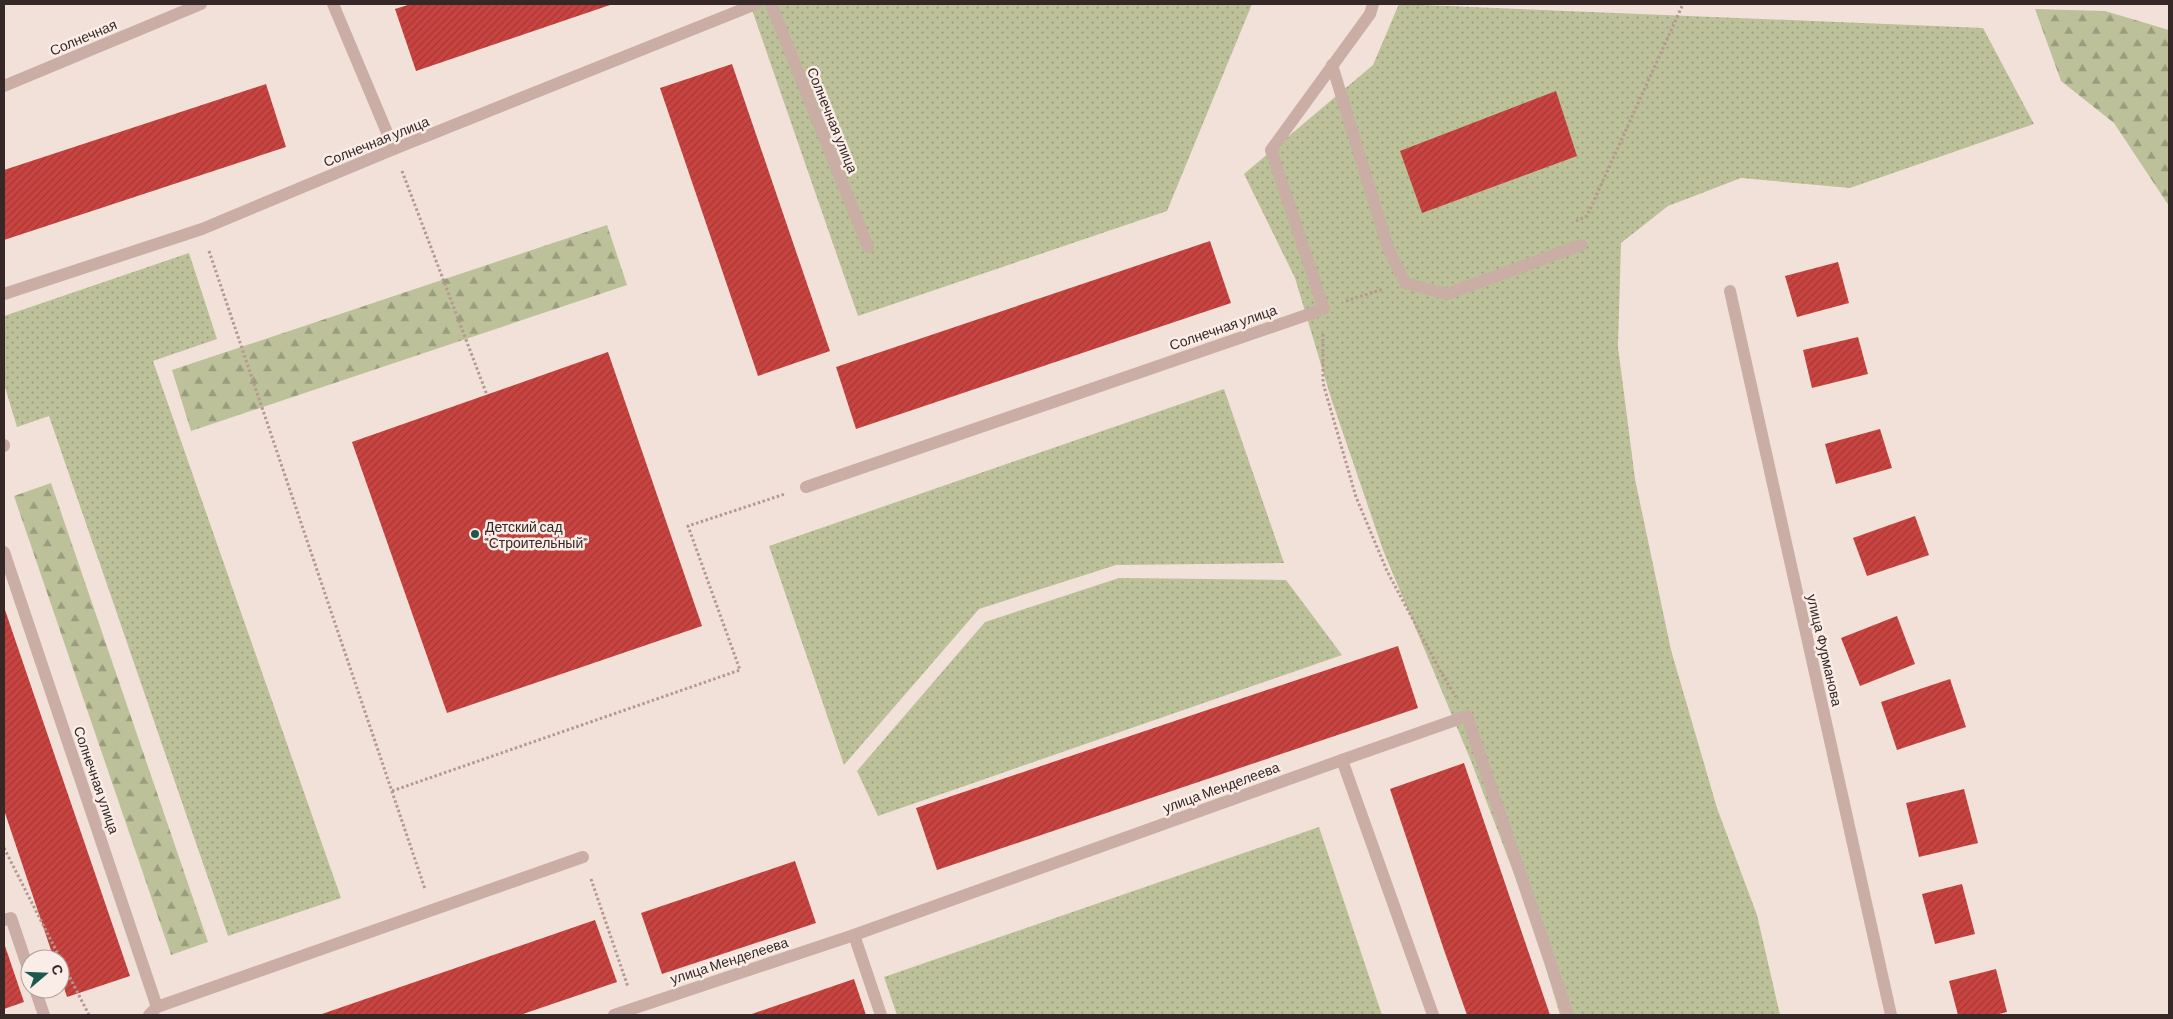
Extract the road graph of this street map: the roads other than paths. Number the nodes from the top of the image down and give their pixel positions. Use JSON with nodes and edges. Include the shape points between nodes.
{"nodes":[{"id":1,"x":201,"y":4,"type":"edge"},
{"id":2,"x":333,"y":4,"type":"edge"},
{"id":3,"x":756,"y":4,"type":"edge"},
{"id":4,"x":771,"y":4,"type":"edge"},
{"id":5,"x":1373,"y":4,"type":"edge"},
{"id":6,"x":1332,"y":65,"type":"junction"},
{"id":7,"x":4,"y":86,"type":"edge"},
{"id":8,"x":394,"y":149,"type":"junction"},
{"id":9,"x":1581,"y":245,"type":"dead end"},
{"id":10,"x":868,"y":247,"type":"dead end"},
{"id":11,"x":1730,"y":290,"type":"dead end"},
{"id":12,"x":4,"y":294,"type":"edge"},
{"id":13,"x":806,"y":487,"type":"road end"},
{"id":14,"x":4,"y":552,"type":"edge"},
{"id":15,"x":1342,"y":760,"type":"junction"},
{"id":16,"x":583,"y":857,"type":"road end"},
{"id":17,"x":4,"y":920,"type":"edge"},
{"id":18,"x":854,"y":935,"type":"junction"},
{"id":19,"x":22,"y":949,"type":"edge"},
{"id":20,"x":38,"y":999,"type":"edge"},
{"id":21,"x":153,"y":1011,"type":"edge"},
{"id":22,"x":44,"y":1015,"type":"edge"},
{"id":23,"x":614,"y":1015,"type":"edge"},
{"id":24,"x":881,"y":1015,"type":"edge"},
{"id":25,"x":1433,"y":1015,"type":"edge"},
{"id":26,"x":1568,"y":1015,"type":"edge"},
{"id":27,"x":1891,"y":1015,"type":"edge"}],
"edges":[{"from":1,"to":7,"type":"street","name":"Солнечная"},
{"from":2,"to":8,"type":"street"},
{"from":3,"to":8,"type":"street","name":"Солнечная улица"},
{"from":4,"to":10,"type":"street","name":"Солнечная улица"},
{"from":5,"to":6,"type":"street","via":[[1370,14]]},
{"from":6,"to":9,"type":"street","via":[[1388,248],[1405,283],[1447,294]]},
{"from":6,"to":13,"type":"street","name":"Солнечная улица","via":[[1271,150],[1324,309]]},
{"from":8,"to":12,"type":"street","name":"Солнечная улица","via":[[202,229]]},
{"from":11,"to":27,"type":"street","name":"улица Фурманова"},
{"from":14,"to":21,"type":"street","name":"Солнечная улица"},
{"from":15,"to":18,"type":"street","name":"улица Менделеева"},
{"from":15,"to":25,"type":"street"},
{"from":15,"to":26,"type":"street","name":"улица Менделеева","via":[[1467,716]]},
{"from":16,"to":21,"type":"street"},
{"from":17,"to":19,"type":"street","via":[[11,918]]},
{"from":18,"to":23,"type":"street","name":"улица Менделеева"},
{"from":18,"to":24,"type":"street"},
{"from":20,"to":22,"type":"street"}]}
